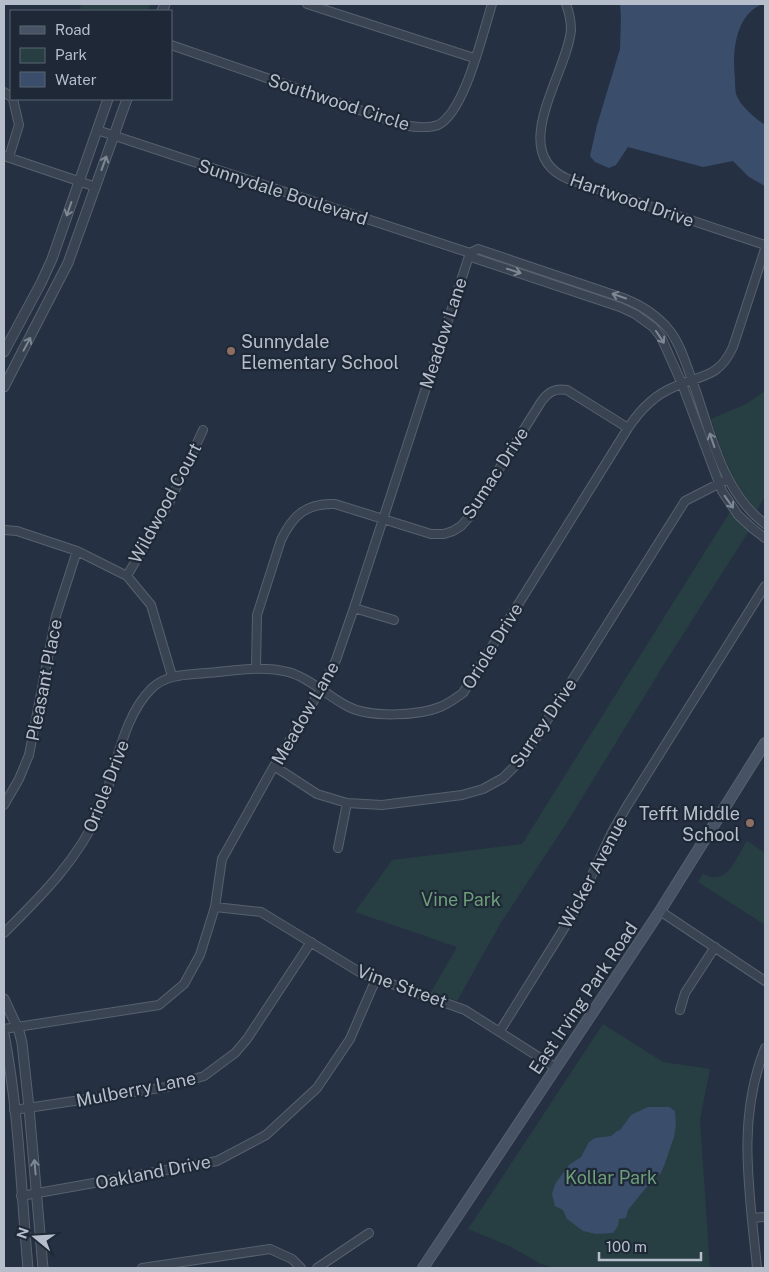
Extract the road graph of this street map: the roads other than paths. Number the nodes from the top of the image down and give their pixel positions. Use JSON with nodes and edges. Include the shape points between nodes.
{"nodes":[{"id":1,"x":307,"y":4,"type":"edge"},
{"id":2,"x":492,"y":4,"type":"edge"},
{"id":3,"x":566,"y":4,"type":"edge"},
{"id":4,"x":172,"y":45,"type":"edge"},
{"id":5,"x":474,"y":58,"type":"junction"},
{"id":6,"x":13,"y":100,"type":"edge"},
{"id":7,"x":108,"y":100,"type":"edge"},
{"id":8,"x":127,"y":100,"type":"edge"},
{"id":9,"x":97,"y":130,"type":"junction"},
{"id":10,"x":114,"y":136,"type":"junction"},
{"id":11,"x":7,"y":157,"type":"edge"},
{"id":12,"x":79,"y":181,"type":"junction"},
{"id":13,"x":96,"y":187,"type":"junction"},
{"id":14,"x":765,"y":245,"type":"edge"},
{"id":15,"x":765,"y":249,"type":"edge"},
{"id":16,"x":470,"y":253,"type":"junction"},
{"id":17,"x":4,"y":352,"type":"edge"},
{"id":18,"x":693,"y":381,"type":"junction"},
{"id":19,"x":682,"y":384,"type":"junction"},
{"id":20,"x":4,"y":387,"type":"edge"},
{"id":21,"x":628,"y":428,"type":"junction"},
{"id":22,"x":203,"y":430,"type":"dead end"},
{"id":23,"x":728,"y":479,"type":"junction"},
{"id":24,"x":718,"y":484,"type":"junction"},
{"id":25,"x":383,"y":519,"type":"junction"},
{"id":26,"x":765,"y":524,"type":"edge"},
{"id":27,"x":4,"y":530,"type":"edge"},
{"id":28,"x":765,"y":538,"type":"edge"},
{"id":29,"x":77,"y":551,"type":"junction"},
{"id":30,"x":126,"y":576,"type":"junction"},
{"id":31,"x":765,"y":586,"type":"edge"},
{"id":32,"x":354,"y":608,"type":"junction"},
{"id":33,"x":394,"y":620,"type":"dead end"},
{"id":34,"x":256,"y":668,"type":"junction"},
{"id":35,"x":172,"y":676,"type":"junction"},
{"id":36,"x":321,"y":689,"type":"junction"},
{"id":37,"x":765,"y":743,"type":"edge"},
{"id":38,"x":274,"y":766,"type":"junction"},
{"id":39,"x":347,"y":803,"type":"junction"},
{"id":40,"x":4,"y":805,"type":"edge"},
{"id":41,"x":338,"y":848,"type":"dead end"},
{"id":42,"x":215,"y":907,"type":"junction"},
{"id":43,"x":660,"y":911,"type":"junction"},
{"id":44,"x":4,"y":934,"type":"edge"},
{"id":45,"x":311,"y":942,"type":"junction"},
{"id":46,"x":715,"y":948,"type":"junction"},
{"id":47,"x":376,"y":979,"type":"junction"},
{"id":48,"x":765,"y":981,"type":"edge"},
{"id":49,"x":4,"y":999,"type":"edge"},
{"id":50,"x":680,"y":1010,"type":"dead end"},
{"id":51,"x":17,"y":1027,"type":"junction"},
{"id":52,"x":4,"y":1029,"type":"edge"},
{"id":53,"x":500,"y":1031,"type":"junction"},
{"id":54,"x":4,"y":1034,"type":"edge"},
{"id":55,"x":765,"y":1048,"type":"edge"},
{"id":56,"x":556,"y":1068,"type":"junction"},
{"id":57,"x":29,"y":1108,"type":"junction"},
{"id":58,"x":14,"y":1110,"type":"junction"},
{"id":59,"x":37,"y":1194,"type":"junction"},
{"id":60,"x":21,"y":1196,"type":"junction"},
{"id":61,"x":765,"y":1217,"type":"edge"},
{"id":62,"x":752,"y":1218,"type":"junction"},
{"id":63,"x":369,"y":1233,"type":"dead end"},
{"id":64,"x":28,"y":1268,"type":"edge"},
{"id":65,"x":43,"y":1268,"type":"edge"},
{"id":66,"x":142,"y":1268,"type":"edge"},
{"id":67,"x":301,"y":1268,"type":"edge"},
{"id":68,"x":317,"y":1268,"type":"edge"},
{"id":69,"x":423,"y":1268,"type":"edge"},
{"id":70,"x":757,"y":1268,"type":"edge"}],
"edges":[{"from":1,"to":5,"type":"street"},
{"from":2,"to":5,"type":"street","name":"Southwood Circle"},
{"from":3,"to":14,"type":"street","name":"Hartwood Drive","via":[[570,33],[540,132],[542,152],[549,165],[568,179]]},
{"from":4,"to":5,"type":"street","name":"Southwood Circle","via":[[403,125],[419,127],[437,125],[451,113],[462,97]]},
{"from":6,"to":11,"type":"street","via":[[19,125]]},
{"from":7,"to":9,"type":"street"},
{"from":8,"to":10,"type":"street"},
{"from":9,"to":10,"type":"street","name":"Sunnydale Boulevard"},
{"from":9,"to":12,"type":"street"},
{"from":13,"to":10,"type":"street","one_way":true},
{"from":10,"to":16,"type":"street","name":"Sunnydale Boulevard"},
{"from":11,"to":12,"type":"street"},
{"from":12,"to":13,"type":"street"},
{"from":12,"to":17,"type":"street","one_way":true,"via":[[49,265]]},
{"from":20,"to":13,"type":"street","one_way":true,"via":[[61,279]]},
{"from":15,"to":18,"type":"street","name":"Oriole Drive","via":[[733,347],[712,373]]},
{"from":18,"to":16,"type":"street","name":"Sunnydale Boulevard","one_way":true,"via":[[671,332],[640,306],[478,249]]},
{"from":16,"to":19,"type":"street","name":"Sunnydale Boulevard","one_way":true,"via":[[474,258],[609,302],[635,314],[661,337]]},
{"from":16,"to":25,"type":"street","name":"Meadow Lane"},
{"from":18,"to":19,"type":"street","name":"Oriole Drive"},
{"from":23,"to":18,"type":"street","name":"Sunnydale Boulevard","one_way":true},
{"from":19,"to":21,"type":"street","name":"Oriole Drive","via":[[674,386],[640,410]]},
{"from":19,"to":24,"type":"street","name":"Sunnydale Boulevard"},
{"from":21,"to":25,"type":"street","name":"Sumac Drive","via":[[568,390],[553,391],[541,402],[461,526],[444,534],[430,534]]},
{"from":21,"to":36,"type":"street","name":"Oriole Drive","via":[[463,693],[440,707],[409,714],[376,714],[349,707]]},
{"from":22,"to":30,"type":"street","name":"Wildwood Court","via":[[170,501]]},
{"from":23,"to":24,"type":"street","name":"Surrey Drive"},
{"from":23,"to":26,"type":"street","name":"Sunnydale Boulevard","via":[[742,502]]},
{"from":24,"to":28,"type":"street","name":"Sunnydale Boulevard","one_way":true,"via":[[738,515]]},
{"from":24,"to":39,"type":"street","name":"Surrey Drive","via":[[685,500],[528,750],[512,770],[493,784],[462,795],[382,804]]},
{"from":25,"to":32,"type":"street","name":"Meadow Lane"},
{"from":25,"to":34,"type":"street","name":"Sumac Drive","via":[[345,506],[322,504],[295,517],[281,540],[257,615]]},
{"from":27,"to":29,"type":"street","via":[[17,531]]},
{"from":29,"to":30,"type":"street"},
{"from":29,"to":40,"type":"street","name":"Pleasant Place","via":[[56,616],[29,755]]},
{"from":30,"to":35,"type":"street","via":[[151,605]]},
{"from":31,"to":53,"type":"street","name":"Wicker Avenue","via":[[627,806],[576,908]]},
{"from":32,"to":33,"type":"street"},
{"from":32,"to":36,"type":"street","name":"Meadow Lane","via":[[336,660]]},
{"from":34,"to":35,"type":"street","name":"Oriole Drive"},
{"from":34,"to":36,"type":"street","name":"Oriole Drive","via":[[290,672]]},
{"from":35,"to":44,"type":"street","name":"Oriole Drive","via":[[153,688],[136,709],[100,811],[73,859]]},
{"from":36,"to":38,"type":"street","name":"Meadow Lane"},
{"from":37,"to":43,"type":"main road","name":"East Irving Park Road"},
{"from":38,"to":39,"type":"street","name":"Surrey Drive","via":[[317,794]]},
{"from":38,"to":42,"type":"street","name":"Meadow Lane","via":[[222,859]]},
{"from":39,"to":41,"type":"street"},
{"from":42,"to":45,"type":"street","name":"Vine Street","via":[[261,912]]},
{"from":42,"to":51,"type":"street","name":"Meadow Lane","via":[[200,956],[184,984],[159,1005]]},
{"from":43,"to":46,"type":"street"},
{"from":43,"to":56,"type":"main road","name":"East Irving Park Road"},
{"from":45,"to":47,"type":"street","name":"Vine Street","via":[[347,966]]},
{"from":45,"to":57,"type":"street","name":"Mulberry Lane","via":[[247,1038],[234,1053],[204,1076],[167,1087]]},
{"from":46,"to":48,"type":"street"},
{"from":46,"to":50,"type":"street","via":[[685,993]]},
{"from":47,"to":53,"type":"street","name":"Vine Street","via":[[459,1007]]},
{"from":47,"to":59,"type":"street","name":"Oakland Drive","via":[[350,1039],[317,1088],[266,1135],[217,1161]]},
{"from":49,"to":51,"type":"street"},
{"from":51,"to":52,"type":"street","name":"Meadow Lane"},
{"from":51,"to":57,"type":"street","via":[[22,1043]]},
{"from":53,"to":56,"type":"street","name":"Vine Street"},
{"from":54,"to":58,"type":"street"},
{"from":55,"to":62,"type":"street","via":[[754,1081],[747,1123]]},
{"from":56,"to":69,"type":"main road","name":"East Irving Park Road"},
{"from":57,"to":58,"type":"street","name":"Mulberry Lane"},
{"from":59,"to":57,"type":"street","one_way":true},
{"from":58,"to":60,"type":"street"},
{"from":59,"to":60,"type":"street","name":"Oakland Drive"},
{"from":59,"to":65,"type":"street"},
{"from":60,"to":64,"type":"street"},
{"from":61,"to":62,"type":"street"},
{"from":62,"to":70,"type":"street"},
{"from":63,"to":68,"type":"street"},
{"from":66,"to":67,"type":"street","via":[[270,1249],[292,1259]]}]}
